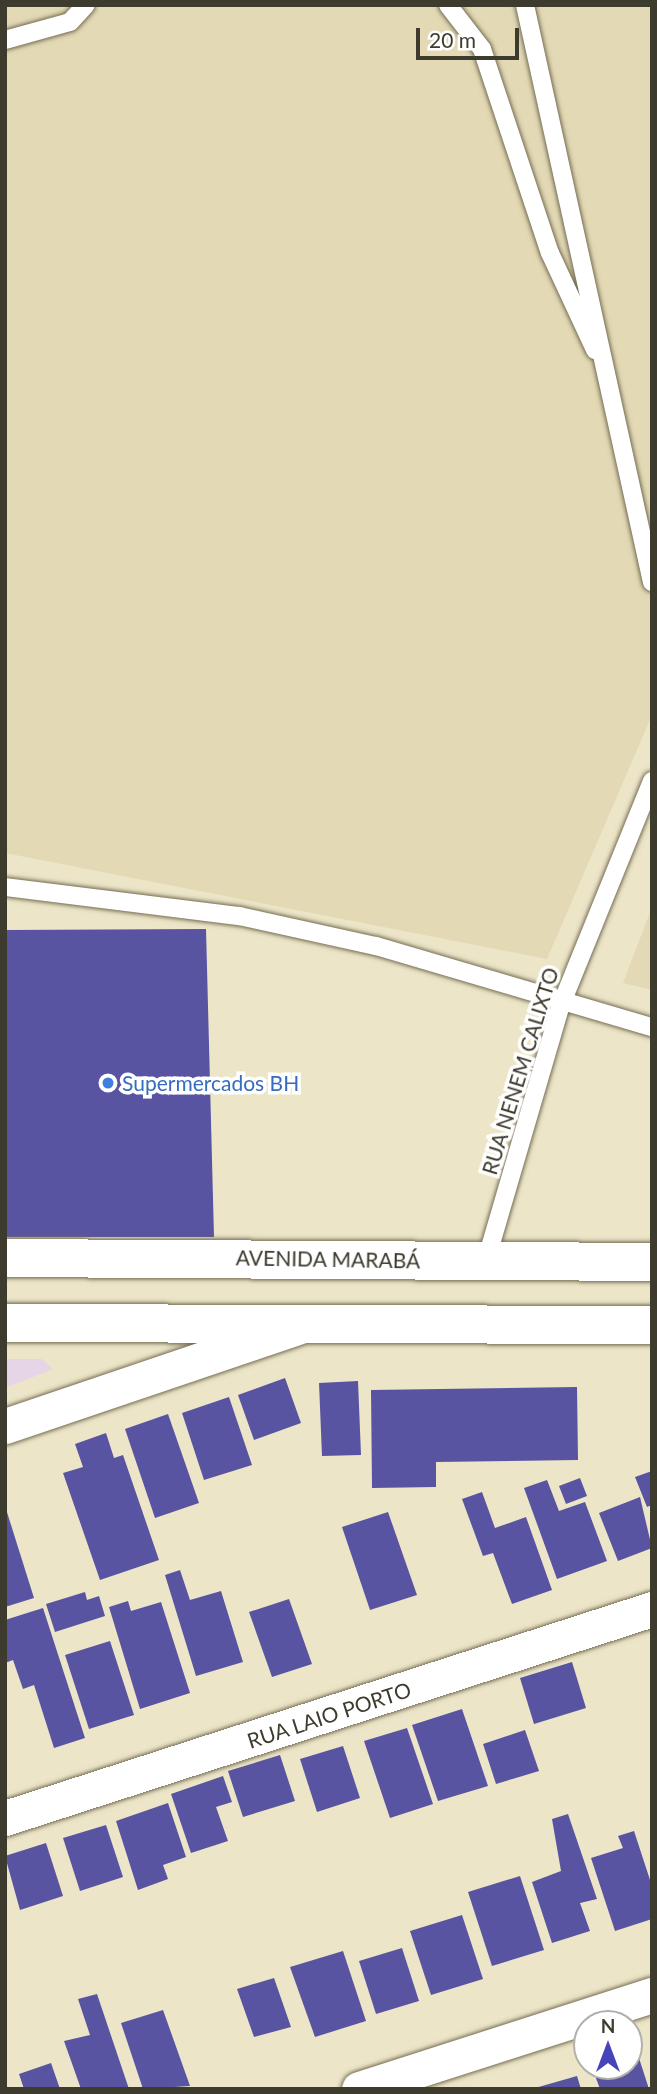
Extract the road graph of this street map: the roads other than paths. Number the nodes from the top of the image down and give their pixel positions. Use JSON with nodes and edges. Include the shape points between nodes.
{"nodes":[{"id":1,"x":86,"y":5,"type":"edge"},
{"id":2,"x":448,"y":5,"type":"edge"},
{"id":3,"x":526,"y":5,"type":"edge"},
{"id":4,"x":5,"y":40,"type":"edge"},
{"id":5,"x":605,"y":370,"type":"junction"},
{"id":6,"x":652,"y":582,"type":"edge"},
{"id":7,"x":652,"y":781,"type":"edge"},
{"id":8,"x":5,"y":887,"type":"edge"},
{"id":9,"x":561,"y":1004,"type":"junction"},
{"id":10,"x":652,"y":1027,"type":"edge"},
{"id":11,"x":5,"y":1258,"type":"edge"},
{"id":12,"x":486,"y":1261,"type":"junction"},
{"id":13,"x":652,"y":1262,"type":"edge"},
{"id":14,"x":5,"y":1323,"type":"edge"},
{"id":15,"x":310,"y":1323,"type":"junction"},
{"id":16,"x":652,"y":1325,"type":"edge"},
{"id":17,"x":5,"y":1426,"type":"edge"},
{"id":18,"x":652,"y":1609,"type":"edge"},
{"id":19,"x":5,"y":1818,"type":"edge"},
{"id":20,"x":652,"y":1995,"type":"edge"},
{"id":21,"x":359,"y":2089,"type":"edge"}],
"edges":[{"from":1,"to":4,"type":"lane","via":[[70,22]]},
{"from":2,"to":5,"type":"lane","via":[[482,49],[550,253]]},
{"from":3,"to":5,"type":"lane"},
{"from":5,"to":6,"type":"lane"},
{"from":7,"to":9,"type":"lane","name":"RUA NENEM CALIXTO"},
{"from":8,"to":9,"type":"lane","via":[[239,916],[376,946]]},
{"from":9,"to":10,"type":"lane"},
{"from":9,"to":12,"type":"lane","name":"RUA NENEM CALIXTO"},
{"from":11,"to":12,"type":"main road","name":"AVENIDA MARABÁ"},
{"from":12,"to":13,"type":"main road","name":"AVENIDA MARABÁ"},
{"from":14,"to":15,"type":"main road"},
{"from":15,"to":16,"type":"main road"},
{"from":15,"to":17,"type":"street"},
{"from":18,"to":19,"type":"street","name":"RUA LAIO PORTO"},
{"from":20,"to":21,"type":"street"}]}
